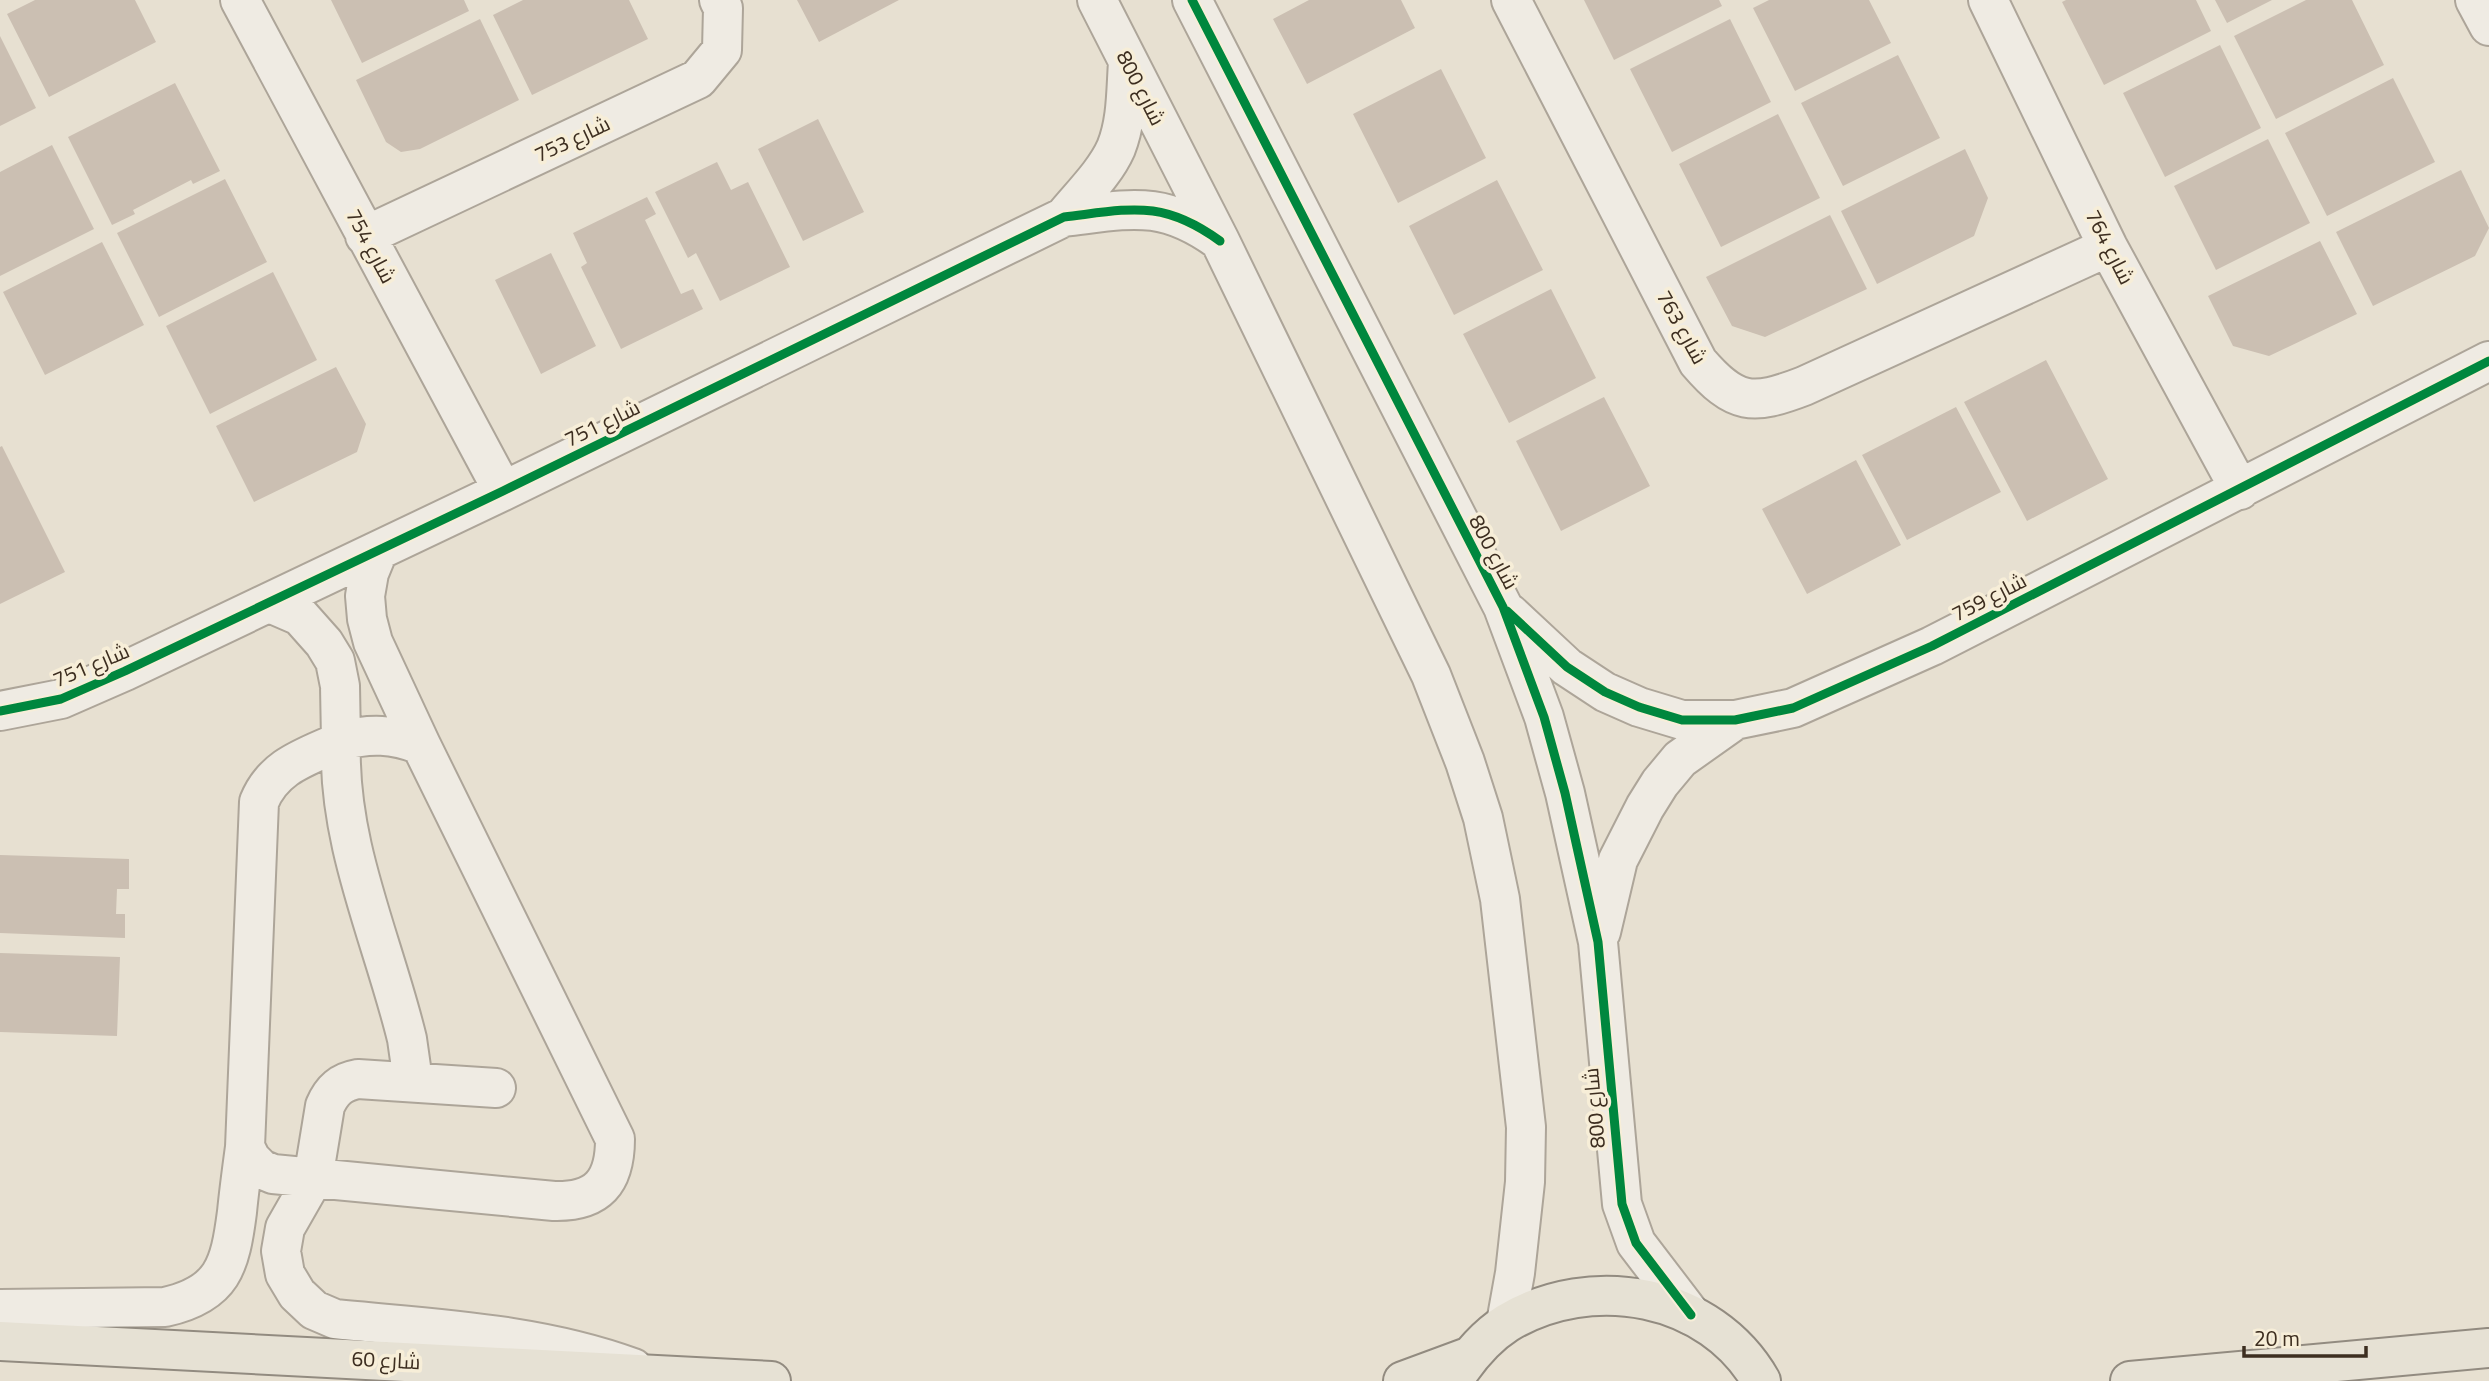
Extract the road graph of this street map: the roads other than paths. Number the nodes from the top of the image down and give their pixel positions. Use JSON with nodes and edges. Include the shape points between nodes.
{"nodes":[{"id":1,"x":240,"y":0,"type":"edge"},
{"id":2,"x":719,"y":0,"type":"edge"},
{"id":3,"x":1097,"y":0,"type":"edge"},
{"id":4,"x":1192,"y":0,"type":"edge"},
{"id":5,"x":1511,"y":0,"type":"edge"},
{"id":6,"x":1988,"y":0,"type":"edge"},
{"id":7,"x":2475,"y":0,"type":"edge"},
{"id":8,"x":2489,"y":26,"type":"edge"},
{"id":9,"x":1128,"y":62,"type":"junction"},
{"id":10,"x":1064,"y":217,"type":"junction"},
{"id":11,"x":365,"y":236,"type":"junction"},
{"id":12,"x":1220,"y":241,"type":"junction"},
{"id":13,"x":2108,"y":247,"type":"junction"},
{"id":14,"x":2489,"y":361,"type":"edge"},
{"id":15,"x":2240,"y":490,"type":"junction"},
{"id":16,"x":503,"y":491,"type":"junction"},
{"id":17,"x":377,"y":551,"type":"junction"},
{"id":18,"x":270,"y":603,"type":"junction"},
{"id":19,"x":1503,"y":607,"type":"junction"},
{"id":20,"x":0,"y":711,"type":"edge"},
{"id":21,"x":1735,"y":720,"type":"junction"},
{"id":22,"x":341,"y":741,"type":"junction"},
{"id":23,"x":421,"y":745,"type":"junction"},
{"id":24,"x":1598,"y":942,"type":"junction"},
{"id":25,"x":410,"y":1082,"type":"junction"},
{"id":26,"x":496,"y":1088,"type":"dead end"},
{"id":27,"x":245,"y":1147,"type":"junction"},
{"id":28,"x":313,"y":1179,"type":"junction"},
{"id":29,"x":0,"y":1309,"type":"edge"},
{"id":30,"x":1691,"y":1315,"type":"junction"},
{"id":31,"x":1506,"y":1324,"type":"junction"},
{"id":32,"x":0,"y":1341,"type":"edge"},
{"id":33,"x":2489,"y":1348,"type":"edge"},
{"id":34,"x":1461,"y":1369,"type":"edge"},
{"id":35,"x":649,"y":1374,"type":"junction"},
{"id":36,"x":1763,"y":1380,"type":"edge"},
{"id":37,"x":771,"y":1381,"type":"edge"},
{"id":38,"x":1403,"y":1381,"type":"edge"},
{"id":39,"x":2130,"y":1381,"type":"edge"}],
"edges":[{"from":1,"to":11,"type":"street","name":"شارع 754"},
{"from":2,"to":11,"type":"street","name":"شارع 753","via":[[723,8],[722,50],[698,79]]},
{"from":3,"to":9,"type":"street","name":"شارع 800"},
{"from":4,"to":19,"type":"street","name":"شارع 800"},
{"from":5,"to":13,"type":"street","name":"شارع 763","via":[[1698,362],[1716,384],[1742,399],[1773,398],[1804,386]]},
{"from":6,"to":13,"type":"street","name":"شارع 764"},
{"from":7,"to":8,"type":"street"},
{"from":9,"to":10,"type":"street","name":"شارع 751","via":[[1122,128],[1115,149]]},
{"from":9,"to":12,"type":"street","name":"شارع 800"},
{"from":10,"to":12,"type":"street","name":"شارع 751","via":[[1132,208],[1171,213]]},
{"from":10,"to":16,"type":"street","name":"شارع 751"},
{"from":11,"to":16,"type":"street","name":"شارع 754"},
{"from":12,"to":31,"type":"street","name":"شارع 800","via":[[1431,675],[1483,818],[1500,899],[1526,1127],[1525,1182]]},
{"from":13,"to":15,"type":"street","name":"شارع 764"},
{"from":14,"to":15,"type":"street","name":"شارع 759"},
{"from":15,"to":21,"type":"street","name":"شارع 759","via":[[1932,646],[1793,708]]},
{"from":16,"to":17,"type":"street","name":"شارع 751"},
{"from":17,"to":18,"type":"street","name":"شارع 751"},
{"from":17,"to":23,"type":"street","via":[[365,596],[367,619],[373,642]]},
{"from":18,"to":20,"type":"street","name":"شارع 751","via":[[61,699]]},
{"from":18,"to":22,"type":"street","via":[[300,616],[335,661]]},
{"from":19,"to":21,"type":"street","name":"شارع 759","via":[[1567,667],[1605,692],[1682,720]]},
{"from":19,"to":24,"type":"street","name":"شارع 800","via":[[1544,717]]},
{"from":21,"to":24,"type":"street","name":"شارع 759","via":[[1680,759],[1650,799],[1618,860]]},
{"from":22,"to":23,"type":"street","via":[[381,734]]},
{"from":22,"to":25,"type":"street","via":[[347,830],[403,1025],[410,1053]]},
{"from":22,"to":27,"type":"street","via":[[283,769],[264,789],[259,802]]},
{"from":23,"to":28,"type":"street","via":[[615,1139],[615,1159],[608,1179],[593,1194],[574,1201]]},
{"from":24,"to":30,"type":"street","name":"شارع 800","via":[[1622,1204],[1636,1242]]},
{"from":25,"to":26,"type":"street"},
{"from":25,"to":28,"type":"street","via":[[358,1079],[337,1087],[325,1106]]},
{"from":27,"to":28,"type":"street","via":[[261,1169]]},
{"from":27,"to":29,"type":"street","via":[[230,1257],[205,1292],[186,1303],[165,1307]]},
{"from":28,"to":35,"type":"street","via":[[285,1228],[281,1251],[285,1274],[314,1310],[335,1319],[536,1341]]},
{"from":30,"to":31,"type":"main road","via":[[1646,1298],[1597,1294],[1550,1303]]},
{"from":30,"to":36,"type":"main road","via":[[1729,1342]]},
{"from":31,"to":34,"type":"main road"},
{"from":32,"to":35,"type":"main road","name":"شارع 60"},
{"from":33,"to":39,"type":"main road"},
{"from":34,"to":38,"type":"main road"},
{"from":35,"to":37,"type":"main road","name":"شارع 60"}]}
